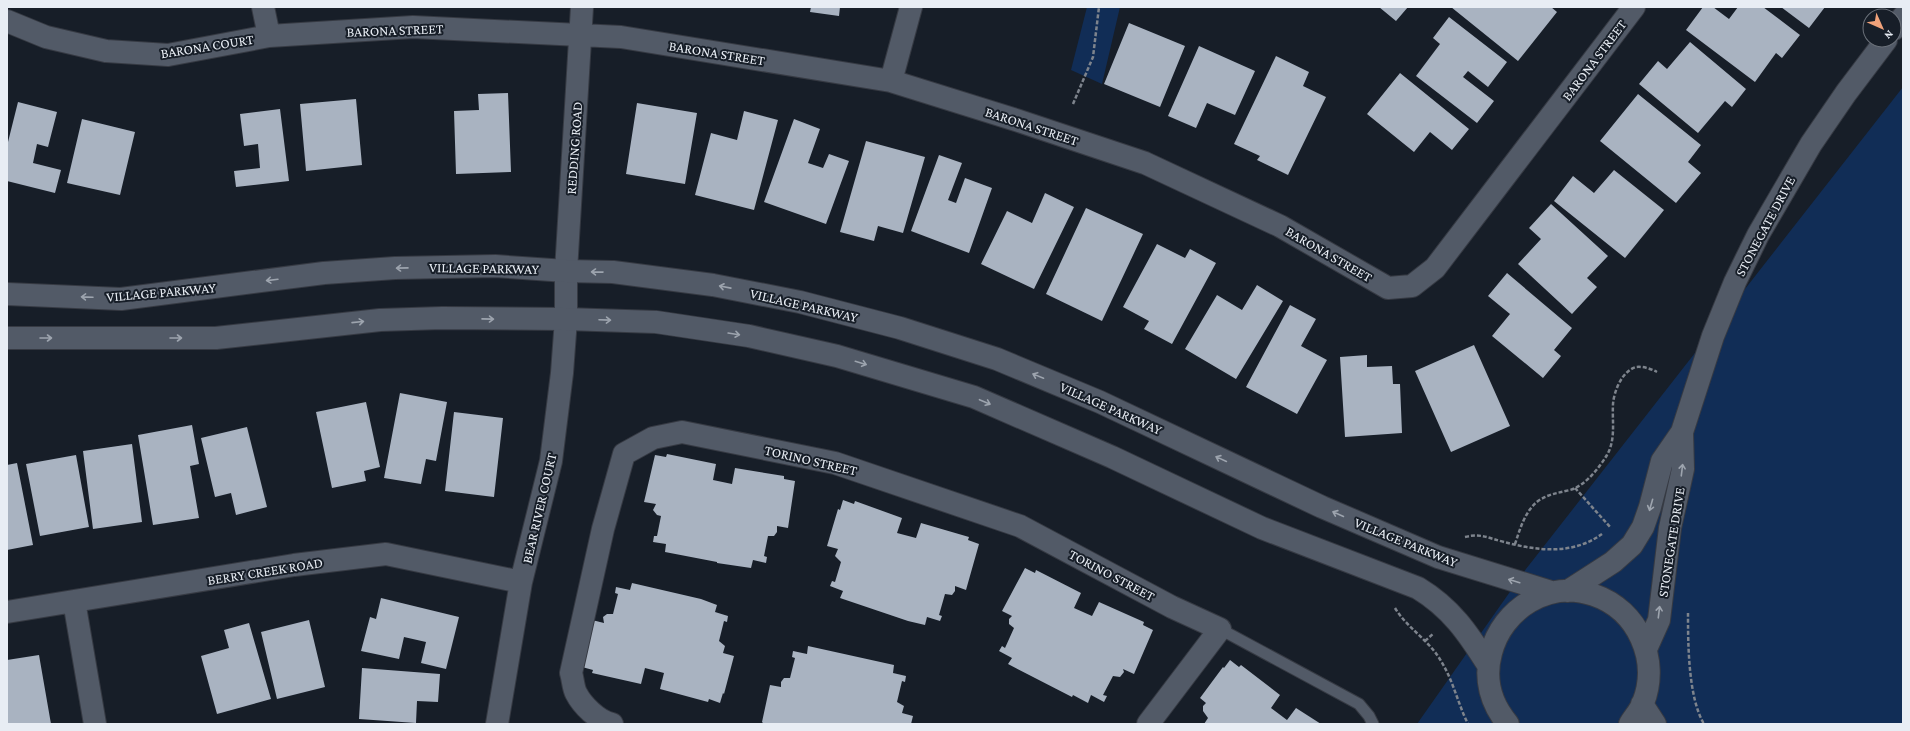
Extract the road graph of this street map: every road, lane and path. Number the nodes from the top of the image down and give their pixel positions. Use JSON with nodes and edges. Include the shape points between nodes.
{"nodes":[{"id":1,"x":263,"y":7,"type":"edge"},
{"id":2,"x":582,"y":7,"type":"edge"},
{"id":3,"x":911,"y":7,"type":"edge"},
{"id":4,"x":1099,"y":7,"type":"edge"},
{"id":5,"x":1634,"y":7,"type":"edge"},
{"id":6,"x":7,"y":21,"type":"edge"},
{"id":7,"x":269,"y":36,"type":"junction"},
{"id":8,"x":580,"y":36,"type":"junction"},
{"id":9,"x":1880,"y":48,"type":"edge"},
{"id":10,"x":891,"y":81,"type":"junction"},
{"id":11,"x":1073,"y":104,"type":"dead end"},
{"id":12,"x":566,"y":280,"type":"junction"},
{"id":13,"x":7,"y":294,"type":"edge"},
{"id":14,"x":566,"y":319,"type":"junction"},
{"id":15,"x":7,"y":338,"type":"edge"},
{"id":16,"x":1657,"y":372,"type":"dead end"},
{"id":17,"x":1682,"y":432,"type":"junction"},
{"id":18,"x":1575,"y":488,"type":"junction"},
{"id":19,"x":1613,"y":524,"type":"dead end"},
{"id":20,"x":1610,"y":528,"type":"junction"},
{"id":21,"x":1460,"y":538,"type":"dead end"},
{"id":22,"x":1515,"y":544,"type":"junction"},
{"id":23,"x":522,"y":582,"type":"junction"},
{"id":24,"x":1560,"y":592,"type":"junction"},
{"id":25,"x":74,"y":601,"type":"junction"},
{"id":26,"x":1394,"y":607,"type":"dead end"},
{"id":27,"x":1688,"y":611,"type":"dead end"},
{"id":28,"x":7,"y":612,"type":"edge"},
{"id":29,"x":1220,"y":629,"type":"junction"},
{"id":30,"x":1436,"y":631,"type":"dead end"},
{"id":31,"x":1426,"y":641,"type":"junction"},
{"id":32,"x":1646,"y":649,"type":"junction"},
{"id":33,"x":1488,"y":665,"type":"junction"},
{"id":34,"x":1642,"y":704,"type":"junction"},
{"id":35,"x":95,"y":724,"type":"edge"},
{"id":36,"x":497,"y":724,"type":"edge"},
{"id":37,"x":612,"y":724,"type":"edge"},
{"id":38,"x":1148,"y":724,"type":"edge"},
{"id":39,"x":1373,"y":724,"type":"edge"},
{"id":40,"x":1468,"y":724,"type":"edge"},
{"id":41,"x":1508,"y":724,"type":"edge"},
{"id":42,"x":1630,"y":724,"type":"edge"},
{"id":43,"x":1655,"y":724,"type":"edge"},
{"id":44,"x":1704,"y":724,"type":"edge"}],
"edges":[{"from":1,"to":7,"type":"street"},
{"from":2,"to":8,"type":"street","name":"REDDING ROAD"},
{"from":3,"to":10,"type":"street"},
{"from":4,"to":11,"type":"path","via":[[1093,57]]},
{"from":5,"to":10,"type":"street","name":"BARONA STREET","via":[[1435,268],[1412,286],[1388,288],[1280,226],[1145,163]]},
{"from":6,"to":7,"type":"street","name":"BARONA COURT","via":[[46,37],[113,52],[168,55]]},
{"from":7,"to":8,"type":"street","name":"BARONA STREET","via":[[413,27]]},
{"from":8,"to":10,"type":"street","name":"BARONA STREET","via":[[621,38]]},
{"from":8,"to":12,"type":"street","name":"REDDING ROAD"},
{"from":9,"to":17,"type":"street","name":"STONEGATE DRIVE","via":[[1811,144],[1758,235],[1713,336]]},
{"from":12,"to":13,"type":"street","name":"VILLAGE PARKWAY","one_way":true,"via":[[495,266],[395,268],[324,273],[121,299]]},
{"from":12,"to":14,"type":"street","name":"BEAR RIVER COURT"},
{"from":24,"to":12,"type":"street","name":"VILLAGE PARKWAY","one_way":true,"via":[[1438,557],[1100,402],[997,359],[930,337],[800,302],[713,285],[613,272]]},
{"from":15,"to":14,"type":"street","one_way":true,"via":[[216,338],[380,320]]},
{"from":14,"to":23,"type":"street","name":"BEAR RIVER COURT","via":[[551,461]]},
{"from":14,"to":33,"type":"street","one_way":true,"via":[[656,322],[748,336],[837,356],[974,397],[1112,457],[1262,528],[1418,588],[1437,599],[1453,615]]},
{"from":16,"to":18,"type":"path","via":[[1644,367],[1636,368],[1621,379],[1613,403],[1614,428],[1607,454],[1591,476]]},
{"from":17,"to":24,"type":"street","name":"STONEGATE DRIVE","one_way":true,"via":[[1662,461],[1643,527],[1632,545],[1613,562]]},
{"from":32,"to":17,"type":"street","name":"STONEGATE DRIVE","one_way":true,"via":[[1659,620],[1670,528],[1683,469]]},
{"from":18,"to":20,"type":"path"},
{"from":18,"to":22,"type":"path","via":[[1547,496],[1538,502],[1525,518]]},
{"from":19,"to":20,"type":"path"},
{"from":20,"to":22,"type":"path","via":[[1591,542],[1565,550]]},
{"from":21,"to":22,"type":"path","via":[[1477,534]]},
{"from":23,"to":25,"type":"street","name":"BERRY CREEK ROAD","via":[[386,554],[294,565]]},
{"from":23,"to":36,"type":"street","name":"BEAR RIVER COURT"},
{"from":24,"to":32,"type":"street","name":"VILLAGE PARKWAY","via":[[1593,595],[1616,606],[1635,625]]},
{"from":24,"to":33,"type":"street","name":"STONEGATE DRIVE","via":[[1528,602],[1508,618],[1494,640]]},
{"from":25,"to":28,"type":"street","name":"BERRY CREEK ROAD"},
{"from":25,"to":35,"type":"street"},
{"from":26,"to":31,"type":"path","via":[[1402,619]]},
{"from":27,"to":44,"type":"path","via":[[1691,678]]},
{"from":29,"to":37,"type":"street","name":"TORINO STREET","via":[[1172,607],[1020,526],[835,463],[682,432],[653,438],[624,454],[604,529],[571,674],[575,692],[587,708],[605,722]]},
{"from":29,"to":38,"type":"street"},
{"from":29,"to":39,"type":"lane","via":[[1359,704]]},
{"from":30,"to":31,"type":"path"},
{"from":31,"to":40,"type":"path","via":[[1442,661]]},
{"from":32,"to":34,"type":"street","name":"VILLAGE PARKWAY","via":[[1649,667],[1648,686]]},
{"from":33,"to":41,"type":"street","via":[[1489,690],[1499,713]]},
{"from":34,"to":42,"type":"street","name":"VILLAGE PARKWAY"},
{"from":34,"to":43,"type":"street"}]}
